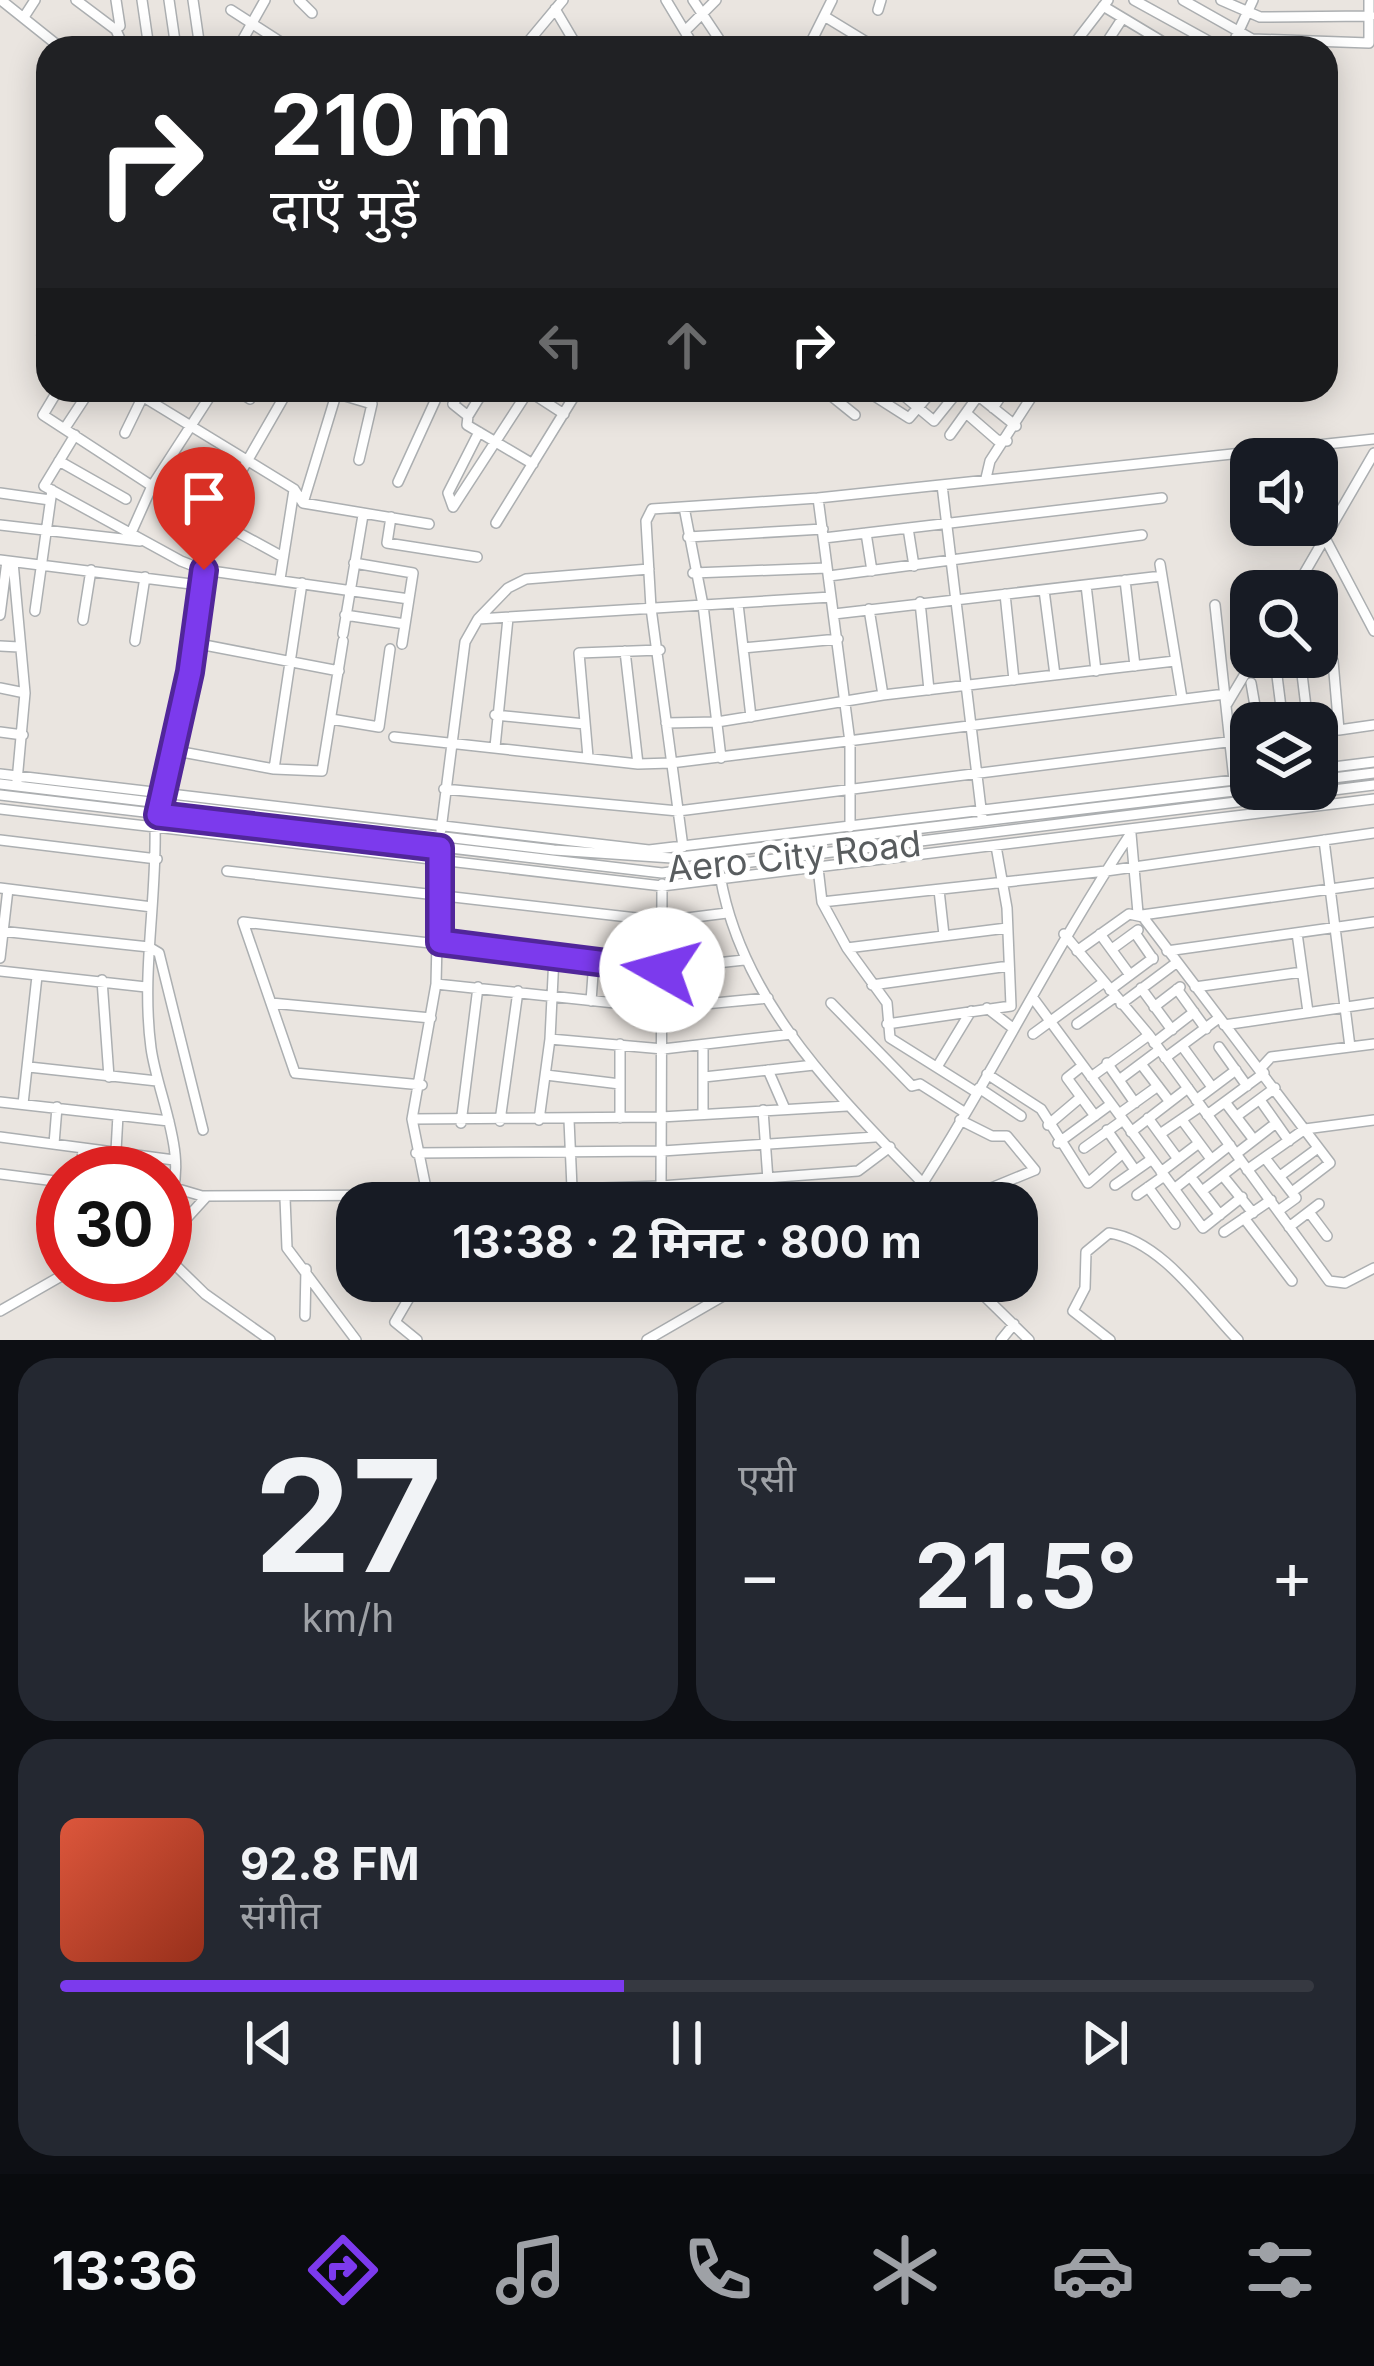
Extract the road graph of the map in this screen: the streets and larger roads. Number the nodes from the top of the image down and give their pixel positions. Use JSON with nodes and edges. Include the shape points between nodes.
{"nodes":[{"id":1,"x":1,"y":0,"type":"edge"},
{"id":2,"x":35,"y":0,"type":"edge"},
{"id":3,"x":76,"y":0,"type":"edge"},
{"id":4,"x":116,"y":0,"type":"edge"},
{"id":5,"x":142,"y":0,"type":"edge"},
{"id":6,"x":169,"y":0,"type":"edge"},
{"id":7,"x":193,"y":0,"type":"edge"},
{"id":8,"x":265,"y":0,"type":"edge"},
{"id":9,"x":299,"y":0,"type":"edge"},
{"id":10,"x":693,"y":0,"type":"edge"},
{"id":11,"x":716,"y":0,"type":"edge"},
{"id":12,"x":832,"y":0,"type":"edge"},
{"id":13,"x":1134,"y":0,"type":"edge"},
{"id":14,"x":1183,"y":0,"type":"edge"},
{"id":15,"x":1218,"y":0,"type":"edge"},
{"id":16,"x":1369,"y":0,"type":"edge"},
{"id":17,"x":667,"y":1,"type":"edge"},
{"id":18,"x":1106,"y":3,"type":"edge"},
{"id":19,"x":1249,"y":4,"type":"edge"},
{"id":20,"x":559,"y":5,"type":"edge"},
{"id":21,"x":231,"y":10,"type":"dead end"},
{"id":22,"x":312,"y":13,"type":"dead end"},
{"id":23,"x":704,"y":14,"type":"junction"},
{"id":24,"x":1209,"y":15,"type":"junction"},
{"id":25,"x":824,"y":16,"type":"junction"},
{"id":26,"x":1371,"y":16,"type":"junction"},
{"id":27,"x":25,"y":17,"type":"junction"},
{"id":28,"x":1122,"y":19,"type":"junction"},
{"id":29,"x":120,"y":26,"type":"dead end"},
{"id":30,"x":251,"y":26,"type":"junction"},
{"id":31,"x":685,"y":31,"type":"junction"},
{"id":32,"x":1238,"y":31,"type":"junction"},
{"id":33,"x":47,"y":36,"type":"edge"},
{"id":34,"x":119,"y":36,"type":"edge"},
{"id":35,"x":147,"y":36,"type":"edge"},
{"id":36,"x":174,"y":36,"type":"edge"},
{"id":37,"x":198,"y":36,"type":"edge"},
{"id":38,"x":245,"y":36,"type":"edge"},
{"id":39,"x":269,"y":36,"type":"edge"},
{"id":40,"x":534,"y":36,"type":"edge"},
{"id":41,"x":573,"y":36,"type":"edge"},
{"id":42,"x":688,"y":36,"type":"edge"},
{"id":43,"x":718,"y":36,"type":"edge"},
{"id":44,"x":817,"y":36,"type":"edge"},
{"id":45,"x":857,"y":36,"type":"edge"},
{"id":46,"x":1080,"y":36,"type":"edge"},
{"id":47,"x":1111,"y":36,"type":"edge"},
{"id":48,"x":1152,"y":36,"type":"edge"},
{"id":49,"x":1199,"y":36,"type":"edge"},
{"id":50,"x":1236,"y":36,"type":"edge"},
{"id":51,"x":1247,"y":36,"type":"edge"},
{"id":52,"x":1338,"y":45,"type":"edge"},
{"id":53,"x":51,"y":402,"type":"edge"},
{"id":54,"x":84,"y":402,"type":"edge"},
{"id":55,"x":140,"y":402,"type":"edge"},
{"id":56,"x":153,"y":402,"type":"edge"},
{"id":57,"x":207,"y":402,"type":"edge"},
{"id":58,"x":281,"y":402,"type":"edge"},
{"id":59,"x":330,"y":402,"type":"edge"},
{"id":60,"x":366,"y":402,"type":"edge"},
{"id":61,"x":435,"y":402,"type":"edge"},
{"id":62,"x":454,"y":402,"type":"edge"},
{"id":63,"x":477,"y":402,"type":"edge"},
{"id":64,"x":521,"y":402,"type":"edge"},
{"id":65,"x":546,"y":402,"type":"edge"},
{"id":66,"x":571,"y":402,"type":"edge"},
{"id":67,"x":839,"y":402,"type":"edge"},
{"id":68,"x":884,"y":402,"type":"edge"},
{"id":69,"x":912,"y":402,"type":"edge"},
{"id":70,"x":924,"y":402,"type":"edge"},
{"id":71,"x":949,"y":402,"type":"edge"},
{"id":72,"x":971,"y":402,"type":"edge"},
{"id":73,"x":987,"y":402,"type":"edge"},
{"id":74,"x":997,"y":402,"type":"edge"},
{"id":75,"x":1029,"y":402,"type":"edge"},
{"id":76,"x":993,"y":407,"type":"junction"},
{"id":77,"x":919,"y":409,"type":"junction"},
{"id":78,"x":966,"y":413,"type":"junction"},
{"id":79,"x":564,"y":414,"type":"junction"},
{"id":80,"x":855,"y":415,"type":"dead end"},
{"id":81,"x":468,"y":416,"type":"junction"},
{"id":82,"x":193,"y":426,"type":"junction"},
{"id":83,"x":1016,"y":426,"type":"junction"},
{"id":84,"x":70,"y":432,"type":"junction"},
{"id":85,"x":479,"y":432,"type":"junction"},
{"id":86,"x":125,"y":433,"type":"dead end"},
{"id":87,"x":950,"y":435,"type":"dead end"},
{"id":88,"x":1374,"y":439,"type":"edge"},
{"id":89,"x":1007,"y":441,"type":"junction"},
{"id":90,"x":497,"y":442,"type":"junction"},
{"id":91,"x":1374,"y":453,"type":"edge"},
{"id":92,"x":359,"y":460,"type":"dead end"},
{"id":93,"x":59,"y":461,"type":"junction"},
{"id":94,"x":245,"y":461,"type":"junction"},
{"id":95,"x":533,"y":464,"type":"junction"},
{"id":96,"x":162,"y":478,"type":"junction"},
{"id":97,"x":986,"y":478,"type":"junction"},
{"id":98,"x":398,"y":482,"type":"dead end"},
{"id":99,"x":942,"y":485,"type":"junction"},
{"id":100,"x":152,"y":486,"type":"junction"},
{"id":101,"x":294,"y":489,"type":"junction"},
{"id":102,"x":0,"y":493,"type":"edge"},
{"id":103,"x":51,"y":495,"type":"junction"},
{"id":104,"x":818,"y":498,"type":"junction"},
{"id":105,"x":1162,"y":498,"type":"dead end"},
{"id":106,"x":126,"y":499,"type":"dead end"},
{"id":107,"x":303,"y":503,"type":"junction"},
{"id":108,"x":684,"y":507,"type":"junction"},
{"id":109,"x":218,"y":515,"type":"junction"},
{"id":110,"x":363,"y":515,"type":"junction"},
{"id":111,"x":1338,"y":515,"type":"edge"},
{"id":112,"x":391,"y":517,"type":"junction"},
{"id":113,"x":496,"y":523,"type":"dead end"},
{"id":114,"x":947,"y":523,"type":"junction"},
{"id":115,"x":429,"y":524,"type":"dead end"},
{"id":116,"x":0,"y":525,"type":"edge"},
{"id":117,"x":908,"y":528,"type":"junction"},
{"id":118,"x":47,"y":531,"type":"junction"},
{"id":119,"x":131,"y":533,"type":"junction"},
{"id":120,"x":866,"y":533,"type":"junction"},
{"id":121,"x":823,"y":534,"type":"junction"},
{"id":122,"x":1142,"y":535,"type":"dead end"},
{"id":123,"x":688,"y":537,"type":"junction"},
{"id":124,"x":151,"y":543,"type":"junction"},
{"id":125,"x":1329,"y":546,"type":"edge"},
{"id":126,"x":283,"y":556,"type":"junction"},
{"id":127,"x":477,"y":556,"type":"dead end"},
{"id":128,"x":951,"y":560,"type":"junction"},
{"id":129,"x":7,"y":561,"type":"edge"},
{"id":130,"x":354,"y":563,"type":"junction"},
{"id":131,"x":1160,"y":563,"type":"dead end"},
{"id":132,"x":42,"y":566,"type":"junction"},
{"id":133,"x":914,"y":566,"type":"junction"},
{"id":134,"x":649,"y":569,"type":"junction"},
{"id":135,"x":92,"y":570,"type":"junction"},
{"id":136,"x":204,"y":570,"type":"junction"},
{"id":137,"x":872,"y":571,"type":"junction"},
{"id":138,"x":828,"y":572,"type":"junction"},
{"id":139,"x":693,"y":573,"type":"junction"},
{"id":140,"x":1162,"y":576,"type":"junction"},
{"id":141,"x":146,"y":577,"type":"junction"},
{"id":142,"x":280,"y":579,"type":"junction"},
{"id":143,"x":1125,"y":580,"type":"junction"},
{"id":144,"x":302,"y":583,"type":"junction"},
{"id":145,"x":199,"y":585,"type":"junction"},
{"id":146,"x":1086,"y":585,"type":"junction"},
{"id":147,"x":1044,"y":590,"type":"junction"},
{"id":148,"x":349,"y":592,"type":"junction"},
{"id":149,"x":1005,"y":594,"type":"junction"},
{"id":150,"x":831,"y":597,"type":"junction"},
{"id":151,"x":409,"y":599,"type":"junction"},
{"id":152,"x":956,"y":599,"type":"junction"},
{"id":153,"x":920,"y":602,"type":"junction"},
{"id":154,"x":703,"y":604,"type":"junction"},
{"id":155,"x":738,"y":604,"type":"junction"},
{"id":156,"x":1215,"y":605,"type":"dead end"},
{"id":157,"x":651,"y":608,"type":"junction"},
{"id":158,"x":869,"y":610,"type":"junction"},
{"id":159,"x":35,"y":611,"type":"dead end"},
{"id":160,"x":834,"y":614,"type":"junction"},
{"id":161,"x":0,"y":615,"type":"edge"},
{"id":162,"x":345,"y":615,"type":"junction"},
{"id":163,"x":508,"y":618,"type":"junction"},
{"id":164,"x":83,"y":620,"type":"dead end"},
{"id":165,"x":478,"y":620,"type":"junction"},
{"id":166,"x":405,"y":624,"type":"junction"},
{"id":167,"x":1374,"y":631,"type":"edge"},
{"id":168,"x":838,"y":639,"type":"junction"},
{"id":169,"x":135,"y":641,"type":"dead end"},
{"id":170,"x":194,"y":643,"type":"junction"},
{"id":171,"x":402,"y":644,"type":"dead end"},
{"id":172,"x":0,"y":646,"type":"edge"},
{"id":173,"x":19,"y":646,"type":"junction"},
{"id":174,"x":743,"y":649,"type":"junction"},
{"id":175,"x":390,"y":650,"type":"dead end"},
{"id":176,"x":660,"y":650,"type":"junction"},
{"id":177,"x":625,"y":651,"type":"junction"},
{"id":178,"x":1174,"y":661,"type":"junction"},
{"id":179,"x":291,"y":662,"type":"junction"},
{"id":180,"x":1135,"y":666,"type":"junction"},
{"id":181,"x":339,"y":671,"type":"junction"},
{"id":182,"x":1096,"y":671,"type":"junction"},
{"id":183,"x":1054,"y":675,"type":"junction"},
{"id":184,"x":1240,"y":678,"type":"edge"},
{"id":185,"x":1334,"y":678,"type":"edge"},
{"id":186,"x":1014,"y":680,"type":"junction"},
{"id":187,"x":1251,"y":683,"type":"dead end"},
{"id":188,"x":966,"y":685,"type":"junction"},
{"id":189,"x":0,"y":688,"type":"edge"},
{"id":190,"x":929,"y":689,"type":"junction"},
{"id":191,"x":25,"y":692,"type":"junction"},
{"id":192,"x":883,"y":694,"type":"junction"},
{"id":193,"x":1182,"y":698,"type":"junction"},
{"id":194,"x":1225,"y":700,"type":"junction"},
{"id":195,"x":843,"y":701,"type":"junction"},
{"id":196,"x":1254,"y":702,"type":"edge"},
{"id":197,"x":495,"y":715,"type":"junction"},
{"id":198,"x":751,"y":717,"type":"junction"},
{"id":199,"x":332,"y":719,"type":"junction"},
{"id":200,"x":717,"y":722,"type":"junction"},
{"id":201,"x":667,"y":723,"type":"junction"},
{"id":202,"x":586,"y":724,"type":"junction"},
{"id":203,"x":1374,"y":725,"type":"edge"},
{"id":204,"x":972,"y":727,"type":"junction"},
{"id":205,"x":1339,"y":730,"type":"joint"},
{"id":206,"x":0,"y":733,"type":"edge"},
{"id":207,"x":23,"y":735,"type":"junction"},
{"id":208,"x":394,"y":737,"type":"dead end"},
{"id":209,"x":448,"y":742,"type":"junction"},
{"id":210,"x":850,"y":742,"type":"junction"},
{"id":211,"x":1229,"y":742,"type":"junction"},
{"id":212,"x":495,"y":747,"type":"junction"},
{"id":213,"x":171,"y":750,"type":"junction"},
{"id":214,"x":1230,"y":750,"type":"edge"},
{"id":215,"x":588,"y":757,"type":"junction"},
{"id":216,"x":721,"y":758,"type":"junction"},
{"id":217,"x":1374,"y":762,"type":"edge"},
{"id":218,"x":671,"y":763,"type":"junction"},
{"id":219,"x":638,"y":764,"type":"junction"},
{"id":220,"x":1338,"y":766,"type":"edge"},
{"id":221,"x":274,"y":769,"type":"junction"},
{"id":222,"x":978,"y":771,"type":"junction"},
{"id":223,"x":1374,"y":773,"type":"edge"},
{"id":224,"x":0,"y":774,"type":"edge"},
{"id":225,"x":1338,"y":777,"type":"edge"},
{"id":226,"x":17,"y":781,"type":"junction"},
{"id":227,"x":1230,"y":781,"type":"edge"},
{"id":228,"x":0,"y":784,"type":"edge"},
{"id":229,"x":1374,"y":785,"type":"edge"},
{"id":230,"x":444,"y":789,"type":"junction"},
{"id":231,"x":846,"y":790,"type":"junction"},
{"id":232,"x":1230,"y":791,"type":"edge"},
{"id":233,"x":0,"y":795,"type":"edge"},
{"id":234,"x":1374,"y":799,"type":"edge"},
{"id":235,"x":160,"y":803,"type":"junction"},
{"id":236,"x":0,"y":809,"type":"edge"},
{"id":237,"x":678,"y":811,"type":"junction"},
{"id":238,"x":982,"y":817,"type":"junction"},
{"id":239,"x":1132,"y":817,"type":"junction"},
{"id":240,"x":155,"y":828,"type":"junction"},
{"id":241,"x":850,"y":832,"type":"junction"},
{"id":242,"x":1131,"y":832,"type":"junction"},
{"id":243,"x":1374,"y":833,"type":"edge"},
{"id":244,"x":440,"y":836,"type":"junction"},
{"id":245,"x":0,"y":840,"type":"edge"},
{"id":246,"x":1324,"y":840,"type":"junction"},
{"id":247,"x":996,"y":847,"type":"junction"},
{"id":248,"x":682,"y":848,"type":"junction"},
{"id":249,"x":850,"y":850,"type":"junction"},
{"id":250,"x":157,"y":859,"type":"junction"},
{"id":251,"x":439,"y":862,"type":"junction"},
{"id":252,"x":719,"y":866,"type":"junction"},
{"id":253,"x":1136,"y":866,"type":"junction"},
{"id":254,"x":818,"y":868,"type":"junction"},
{"id":255,"x":227,"y":871,"type":"dead end"},
{"id":256,"x":1106,"y":871,"type":"junction"},
{"id":257,"x":662,"y":873,"type":"junction"},
{"id":258,"x":721,"y":879,"type":"junction"},
{"id":259,"x":1002,"y":881,"type":"junction"},
{"id":260,"x":1374,"y":883,"type":"edge"},
{"id":261,"x":662,"y":886,"type":"junction"},
{"id":262,"x":1331,"y":888,"type":"junction"},
{"id":263,"x":4,"y":889,"type":"edge"},
{"id":264,"x":939,"y":890,"type":"junction"},
{"id":265,"x":436,"y":896,"type":"junction"},
{"id":266,"x":822,"y":902,"type":"junction"},
{"id":267,"x":152,"y":907,"type":"junction"},
{"id":268,"x":727,"y":913,"type":"junction"},
{"id":269,"x":1142,"y":917,"type":"junction"},
{"id":270,"x":663,"y":921,"type":"junction"},
{"id":271,"x":1374,"y":922,"type":"edge"},
{"id":272,"x":1007,"y":928,"type":"junction"},
{"id":273,"x":1336,"y":928,"type":"junction"},
{"id":274,"x":2,"y":931,"type":"edge"},
{"id":275,"x":1135,"y":933,"type":"junction"},
{"id":276,"x":1297,"y":933,"type":"junction"},
{"id":277,"x":1064,"y":934,"type":"junction"},
{"id":278,"x":1100,"y":934,"type":"junction"},
{"id":279,"x":944,"y":935,"type":"junction"},
{"id":280,"x":440,"y":942,"type":"junction"},
{"id":281,"x":149,"y":947,"type":"junction"},
{"id":282,"x":847,"y":947,"type":"junction"},
{"id":283,"x":1112,"y":950,"type":"junction"},
{"id":284,"x":1167,"y":950,"type":"junction"},
{"id":285,"x":1077,"y":951,"type":"junction"},
{"id":286,"x":554,"y":956,"type":"junction"},
{"id":287,"x":0,"y":958,"type":"edge"},
{"id":288,"x":1153,"y":958,"type":"junction"},
{"id":289,"x":744,"y":960,"type":"junction"},
{"id":290,"x":594,"y":961,"type":"junction"},
{"id":291,"x":1177,"y":963,"type":"junction"},
{"id":292,"x":1009,"y":966,"type":"junction"},
{"id":293,"x":662,"y":970,"type":"junction"},
{"id":294,"x":0,"y":971,"type":"edge"},
{"id":295,"x":1302,"y":972,"type":"junction"},
{"id":296,"x":1163,"y":973,"type":"junction"},
{"id":297,"x":1130,"y":975,"type":"junction"},
{"id":298,"x":37,"y":976,"type":"junction"},
{"id":299,"x":102,"y":980,"type":"junction"},
{"id":300,"x":436,"y":983,"type":"junction"},
{"id":301,"x":1192,"y":983,"type":"junction"},
{"id":302,"x":872,"y":985,"type":"junction"},
{"id":303,"x":146,"y":987,"type":"junction"},
{"id":304,"x":478,"y":987,"type":"junction"},
{"id":305,"x":1141,"y":988,"type":"junction"},
{"id":306,"x":1178,"y":989,"type":"junction"},
{"id":307,"x":518,"y":992,"type":"junction"},
{"id":308,"x":549,"y":994,"type":"junction"},
{"id":309,"x":1112,"y":994,"type":"junction"},
{"id":310,"x":768,"y":998,"type":"junction"},
{"id":311,"x":1033,"y":998,"type":"junction"},
{"id":312,"x":591,"y":1001,"type":"junction"},
{"id":313,"x":272,"y":1003,"type":"junction"},
{"id":314,"x":831,"y":1004,"type":"dead end"},
{"id":315,"x":1374,"y":1004,"type":"edge"},
{"id":316,"x":1346,"y":1006,"type":"junction"},
{"id":317,"x":1154,"y":1007,"type":"junction"},
{"id":318,"x":662,"y":1008,"type":"junction"},
{"id":319,"x":987,"y":1008,"type":"junction"},
{"id":320,"x":971,"y":1010,"type":"junction"},
{"id":321,"x":1194,"y":1012,"type":"junction"},
{"id":322,"x":1308,"y":1012,"type":"junction"},
{"id":323,"x":431,"y":1018,"type":"junction"},
{"id":324,"x":1051,"y":1019,"type":"junction"},
{"id":325,"x":1221,"y":1022,"type":"junction"},
{"id":326,"x":886,"y":1024,"type":"junction"},
{"id":327,"x":1077,"y":1024,"type":"dead end"},
{"id":328,"x":1014,"y":1029,"type":"junction"},
{"id":329,"x":1206,"y":1029,"type":"junction"},
{"id":330,"x":1172,"y":1030,"type":"junction"},
{"id":331,"x":792,"y":1034,"type":"junction"},
{"id":332,"x":1034,"y":1034,"type":"dead end"},
{"id":333,"x":1232,"y":1036,"type":"junction"},
{"id":334,"x":550,"y":1039,"type":"junction"},
{"id":335,"x":620,"y":1044,"type":"junction"},
{"id":336,"x":1374,"y":1044,"type":"edge"},
{"id":337,"x":704,"y":1045,"type":"junction"},
{"id":338,"x":1157,"y":1046,"type":"junction"},
{"id":339,"x":1182,"y":1046,"type":"junction"},
{"id":340,"x":1350,"y":1047,"type":"junction"},
{"id":341,"x":1219,"y":1048,"type":"junction"},
{"id":342,"x":663,"y":1049,"type":"junction"},
{"id":343,"x":1196,"y":1063,"type":"junction"},
{"id":344,"x":1107,"y":1064,"type":"junction"},
{"id":345,"x":1141,"y":1064,"type":"junction"},
{"id":346,"x":814,"y":1066,"type":"junction"},
{"id":347,"x":1082,"y":1066,"type":"junction"},
{"id":348,"x":29,"y":1067,"type":"junction"},
{"id":349,"x":938,"y":1067,"type":"junction"},
{"id":350,"x":768,"y":1070,"type":"junction"},
{"id":351,"x":1236,"y":1070,"type":"junction"},
{"id":352,"x":1262,"y":1071,"type":"junction"},
{"id":353,"x":987,"y":1074,"type":"junction"},
{"id":354,"x":546,"y":1075,"type":"junction"},
{"id":355,"x":109,"y":1077,"type":"junction"},
{"id":356,"x":704,"y":1077,"type":"junction"},
{"id":357,"x":1091,"y":1077,"type":"junction"},
{"id":358,"x":1119,"y":1080,"type":"junction"},
{"id":359,"x":157,"y":1081,"type":"junction"},
{"id":360,"x":620,"y":1084,"type":"junction"},
{"id":361,"x":422,"y":1085,"type":"junction"},
{"id":362,"x":1158,"y":1086,"type":"junction"},
{"id":363,"x":1247,"y":1086,"type":"junction"},
{"id":364,"x":1188,"y":1088,"type":"junction"},
{"id":365,"x":1213,"y":1088,"type":"junction"},
{"id":366,"x":1275,"y":1088,"type":"junction"},
{"id":367,"x":977,"y":1090,"type":"junction"},
{"id":368,"x":1082,"y":1097,"type":"junction"},
{"id":369,"x":1260,"y":1100,"type":"junction"},
{"id":370,"x":0,"y":1102,"type":"edge"},
{"id":371,"x":1135,"y":1102,"type":"junction"},
{"id":372,"x":1170,"y":1102,"type":"junction"},
{"id":373,"x":1225,"y":1102,"type":"junction"},
{"id":374,"x":22,"y":1104,"type":"junction"},
{"id":375,"x":1111,"y":1104,"type":"junction"},
{"id":376,"x":847,"y":1106,"type":"junction"},
{"id":377,"x":57,"y":1107,"type":"junction"},
{"id":378,"x":1201,"y":1107,"type":"junction"},
{"id":379,"x":785,"y":1109,"type":"junction"},
{"id":380,"x":763,"y":1110,"type":"junction"},
{"id":381,"x":703,"y":1114,"type":"junction"},
{"id":382,"x":118,"y":1115,"type":"junction"},
{"id":383,"x":962,"y":1116,"type":"junction"},
{"id":384,"x":1021,"y":1116,"type":"dead end"},
{"id":385,"x":1095,"y":1116,"type":"junction"},
{"id":386,"x":1237,"y":1116,"type":"junction"},
{"id":387,"x":661,"y":1117,"type":"junction"},
{"id":388,"x":1121,"y":1117,"type":"junction"},
{"id":389,"x":620,"y":1118,"type":"junction"},
{"id":390,"x":1148,"y":1118,"type":"junction"},
{"id":391,"x":412,"y":1119,"type":"junction"},
{"id":392,"x":539,"y":1120,"type":"junction"},
{"id":393,"x":569,"y":1120,"type":"junction"},
{"id":394,"x":1182,"y":1120,"type":"junction"},
{"id":395,"x":1374,"y":1120,"type":"edge"},
{"id":396,"x":169,"y":1121,"type":"junction"},
{"id":397,"x":500,"y":1121,"type":"junction"},
{"id":398,"x":461,"y":1123,"type":"junction"},
{"id":399,"x":1276,"y":1123,"type":"junction"},
{"id":400,"x":1048,"y":1124,"type":"junction"},
{"id":401,"x":203,"y":1130,"type":"dead end"},
{"id":402,"x":1107,"y":1130,"type":"junction"},
{"id":403,"x":1305,"y":1130,"type":"junction"},
{"id":404,"x":1132,"y":1132,"type":"junction"},
{"id":405,"x":1160,"y":1134,"type":"junction"},
{"id":406,"x":875,"y":1137,"type":"junction"},
{"id":407,"x":0,"y":1138,"type":"edge"},
{"id":408,"x":1254,"y":1140,"type":"junction"},
{"id":409,"x":1289,"y":1141,"type":"junction"},
{"id":410,"x":1058,"y":1143,"type":"junction"},
{"id":411,"x":1199,"y":1143,"type":"junction"},
{"id":412,"x":54,"y":1144,"type":"junction"},
{"id":413,"x":766,"y":1144,"type":"junction"},
{"id":414,"x":68,"y":1146,"type":"edge"},
{"id":415,"x":116,"y":1146,"type":"edge"},
{"id":416,"x":172,"y":1146,"type":"edge"},
{"id":417,"x":890,"y":1147,"type":"junction"},
{"id":418,"x":1084,"y":1148,"type":"dead end"},
{"id":419,"x":1318,"y":1148,"type":"junction"},
{"id":420,"x":662,"y":1151,"type":"junction"},
{"id":421,"x":416,"y":1153,"type":"junction"},
{"id":422,"x":571,"y":1153,"type":"junction"},
{"id":423,"x":1124,"y":1154,"type":"junction"},
{"id":424,"x":1238,"y":1158,"type":"junction"},
{"id":425,"x":1265,"y":1158,"type":"junction"},
{"id":426,"x":1152,"y":1159,"type":"junction"},
{"id":427,"x":1178,"y":1159,"type":"junction"},
{"id":428,"x":1211,"y":1159,"type":"junction"},
{"id":429,"x":1135,"y":1170,"type":"junction"},
{"id":430,"x":0,"y":1174,"type":"edge"},
{"id":431,"x":1163,"y":1174,"type":"junction"},
{"id":432,"x":1190,"y":1176,"type":"junction"},
{"id":433,"x":1223,"y":1176,"type":"junction"},
{"id":434,"x":1280,"y":1176,"type":"junction"},
{"id":435,"x":36,"y":1179,"type":"edge"},
{"id":436,"x":768,"y":1180,"type":"junction"},
{"id":437,"x":422,"y":1182,"type":"edge"},
{"id":438,"x":572,"y":1182,"type":"edge"},
{"id":439,"x":661,"y":1182,"type":"edge"},
{"id":440,"x":732,"y":1182,"type":"edge"},
{"id":441,"x":922,"y":1182,"type":"edge"},
{"id":442,"x":924,"y":1182,"type":"edge"},
{"id":443,"x":1008,"y":1182,"type":"edge"},
{"id":444,"x":1115,"y":1185,"type":"dead end"},
{"id":445,"x":1148,"y":1186,"type":"junction"},
{"id":446,"x":1174,"y":1189,"type":"junction"},
{"id":447,"x":1202,"y":1191,"type":"junction"},
{"id":448,"x":1292,"y":1192,"type":"junction"},
{"id":449,"x":192,"y":1194,"type":"edge"},
{"id":450,"x":1136,"y":1195,"type":"dead end"},
{"id":451,"x":204,"y":1196,"type":"junction"},
{"id":452,"x":1242,"y":1197,"type":"junction"},
{"id":453,"x":285,"y":1198,"type":"junction"},
{"id":454,"x":336,"y":1198,"type":"edge"},
{"id":455,"x":1319,"y":1204,"type":"dead end"},
{"id":456,"x":1277,"y":1209,"type":"junction"},
{"id":457,"x":192,"y":1211,"type":"edge"},
{"id":458,"x":1310,"y":1212,"type":"junction"},
{"id":459,"x":1220,"y":1215,"type":"junction"},
{"id":460,"x":1249,"y":1216,"type":"junction"},
{"id":461,"x":1175,"y":1224,"type":"dead end"},
{"id":462,"x":1291,"y":1229,"type":"junction"},
{"id":463,"x":1224,"y":1232,"type":"dead end"},
{"id":464,"x":1257,"y":1233,"type":"junction"},
{"id":465,"x":1327,"y":1236,"type":"dead end"},
{"id":466,"x":1305,"y":1248,"type":"junction"},
{"id":467,"x":1270,"y":1249,"type":"junction"},
{"id":468,"x":1282,"y":1266,"type":"junction"},
{"id":469,"x":1374,"y":1268,"type":"edge"},
{"id":470,"x":306,"y":1269,"type":"junction"},
{"id":471,"x":192,"y":1281,"type":"edge"},
{"id":472,"x":1292,"y":1281,"type":"dead end"},
{"id":473,"x":36,"y":1290,"type":"edge"},
{"id":474,"x":407,"y":1302,"type":"edge"},
{"id":475,"x":713,"y":1302,"type":"edge"},
{"id":476,"x":991,"y":1302,"type":"edge"},
{"id":477,"x":0,"y":1311,"type":"edge"},
{"id":478,"x":305,"y":1316,"type":"dead end"},
{"id":479,"x":1014,"y":1324,"type":"junction"},
{"id":480,"x":270,"y":1340,"type":"edge"},
{"id":481,"x":356,"y":1340,"type":"edge"},
{"id":482,"x":417,"y":1340,"type":"edge"},
{"id":483,"x":647,"y":1340,"type":"edge"},
{"id":484,"x":1000,"y":1340,"type":"edge"},
{"id":485,"x":1029,"y":1340,"type":"edge"},
{"id":486,"x":1110,"y":1340,"type":"edge"},
{"id":487,"x":1238,"y":1340,"type":"edge"}],
"edges":[{"from":1,"to":27,"type":"street"},
{"from":2,"to":27,"type":"street"},
{"from":3,"to":34,"type":"street"},
{"from":4,"to":29,"type":"street"},
{"from":5,"to":35,"type":"street"},
{"from":6,"to":36,"type":"street"},
{"from":7,"to":37,"type":"street"},
{"from":8,"to":30,"type":"street"},
{"from":9,"to":22,"type":"street"},
{"from":10,"to":23,"type":"street"},
{"from":11,"to":23,"type":"street"},
{"from":12,"to":25,"type":"street"},
{"from":13,"to":49,"type":"street"},
{"from":14,"to":24,"type":"street"},
{"from":15,"to":19,"type":"street"},
{"from":15,"to":24,"type":"street"},
{"from":16,"to":26,"type":"street"},
{"from":17,"to":31,"type":"street"},
{"from":18,"to":28,"type":"street"},
{"from":18,"to":46,"type":"street"},
{"from":19,"to":26,"type":"street","via":[[1281,19]]},
{"from":19,"to":32,"type":"street"},
{"from":20,"to":40,"type":"street"},
{"from":20,"to":41,"type":"street"},
{"from":21,"to":30,"type":"street"},
{"from":23,"to":31,"type":"street"},
{"from":23,"to":43,"type":"street"},
{"from":24,"to":32,"type":"street"},
{"from":25,"to":44,"type":"street"},
{"from":25,"to":45,"type":"street"},
{"from":26,"to":52,"type":"street","via":[[1369,43]]},
{"from":27,"to":33,"type":"street"},
{"from":28,"to":47,"type":"street"},
{"from":28,"to":48,"type":"street"},
{"from":30,"to":38,"type":"street"},
{"from":30,"to":39,"type":"street"},
{"from":31,"to":42,"type":"street"},
{"from":32,"to":50,"type":"street"},
{"from":32,"to":51,"type":"street"},
{"from":53,"to":84,"type":"street","via":[[43,415]]},
{"from":54,"to":84,"type":"street"},
{"from":55,"to":86,"type":"street"},
{"from":56,"to":82,"type":"street"},
{"from":57,"to":82,"type":"street"},
{"from":58,"to":94,"type":"street"},
{"from":59,"to":107,"type":"street"},
{"from":60,"to":92,"type":"street","via":[[372,404]]},
{"from":61,"to":98,"type":"street"},
{"from":62,"to":81,"type":"street"},
{"from":63,"to":81,"type":"street"},
{"from":64,"to":90,"type":"street"},
{"from":65,"to":79,"type":"street"},
{"from":66,"to":79,"type":"street"},
{"from":67,"to":80,"type":"street"},
{"from":68,"to":77,"type":"street","via":[[909,418]]},
{"from":69,"to":77,"type":"street"},
{"from":70,"to":77,"type":"street"},
{"from":71,"to":77,"type":"street","via":[[934,421]]},
{"from":72,"to":78,"type":"street"},
{"from":73,"to":76,"type":"street"},
{"from":74,"to":76,"type":"street"},
{"from":75,"to":83,"type":"street"},
{"from":76,"to":83,"type":"street"},
{"from":78,"to":87,"type":"street"},
{"from":78,"to":89,"type":"street"},
{"from":79,"to":95,"type":"street"},
{"from":81,"to":85,"type":"street"},
{"from":82,"to":94,"type":"street"},
{"from":82,"to":96,"type":"street"},
{"from":83,"to":89,"type":"street"},
{"from":84,"to":93,"type":"street"},
{"from":84,"to":100,"type":"street"},
{"from":85,"to":90,"type":"street"},
{"from":85,"to":90,"type":"street","via":[[448,493],[451,506]]},
{"from":88,"to":97,"type":"street"},
{"from":89,"to":97,"type":"street"},
{"from":90,"to":95,"type":"street"},
{"from":91,"to":111,"type":"street"},
{"from":93,"to":103,"type":"street","via":[[44,486]]},
{"from":93,"to":106,"type":"street"},
{"from":94,"to":101,"type":"street"},
{"from":94,"to":109,"type":"street"},
{"from":95,"to":113,"type":"street"},
{"from":96,"to":100,"type":"street"},
{"from":96,"to":109,"type":"street"},
{"from":97,"to":99,"type":"street"},
{"from":99,"to":104,"type":"street"},
{"from":99,"to":114,"type":"street"},
{"from":100,"to":119,"type":"street"},
{"from":101,"to":107,"type":"street"},
{"from":101,"to":126,"type":"street"},
{"from":102,"to":103,"type":"street"},
{"from":103,"to":118,"type":"street"},
{"from":103,"to":119,"type":"street"},
{"from":104,"to":108,"type":"street"},
{"from":104,"to":121,"type":"street"},
{"from":105,"to":114,"type":"street"},
{"from":107,"to":110,"type":"street"},
{"from":108,"to":123,"type":"street"},
{"from":108,"to":134,"type":"street","via":[[650,512]]},
{"from":109,"to":126,"type":"street"},
{"from":109,"to":136,"type":"street"},
{"from":110,"to":112,"type":"street"},
{"from":110,"to":130,"type":"street"},
{"from":112,"to":115,"type":"street"},
{"from":112,"to":127,"type":"street","via":[[387,543]]},
{"from":114,"to":117,"type":"street"},
{"from":114,"to":128,"type":"street"},
{"from":116,"to":118,"type":"street"},
{"from":117,"to":120,"type":"street"},
{"from":117,"to":133,"type":"street"},
{"from":118,"to":124,"type":"street"},
{"from":118,"to":132,"type":"street"},
{"from":119,"to":124,"type":"street"},
{"from":120,"to":121,"type":"street"},
{"from":120,"to":137,"type":"street"},
{"from":121,"to":123,"type":"street"},
{"from":121,"to":138,"type":"street"},
{"from":122,"to":128,"type":"street"},
{"from":123,"to":139,"type":"street"},
{"from":124,"to":136,"type":"street"},
{"from":125,"to":167,"type":"street"},
{"from":126,"to":142,"type":"street"},
{"from":128,"to":133,"type":"street"},
{"from":128,"to":152,"type":"street"},
{"from":129,"to":132,"type":"street"},
{"from":129,"to":161,"type":"street"},
{"from":129,"to":173,"type":"street"},
{"from":130,"to":148,"type":"street"},
{"from":130,"to":151,"type":"street","via":[[413,573]]},
{"from":131,"to":140,"type":"street"},
{"from":132,"to":135,"type":"street"},
{"from":132,"to":159,"type":"street"},
{"from":133,"to":137,"type":"street"},
{"from":134,"to":157,"type":"street"},
{"from":134,"to":165,"type":"street","via":[[526,579]]},
{"from":135,"to":141,"type":"street"},
{"from":135,"to":164,"type":"street"},
{"from":136,"to":142,"type":"street"},
{"from":136,"to":145,"type":"street"},
{"from":137,"to":138,"type":"street"},
{"from":138,"to":139,"type":"street"},
{"from":138,"to":150,"type":"street"},
{"from":139,"to":154,"type":"street"},
{"from":140,"to":143,"type":"street"},
{"from":140,"to":178,"type":"street"},
{"from":141,"to":145,"type":"street"},
{"from":141,"to":169,"type":"street"},
{"from":142,"to":144,"type":"street"},
{"from":143,"to":146,"type":"street"},
{"from":143,"to":180,"type":"street"},
{"from":144,"to":148,"type":"street"},
{"from":144,"to":179,"type":"street"},
{"from":145,"to":170,"type":"street"},
{"from":146,"to":147,"type":"street"},
{"from":146,"to":182,"type":"street"},
{"from":147,"to":149,"type":"street"},
{"from":147,"to":183,"type":"street"},
{"from":148,"to":151,"type":"street"},
{"from":148,"to":162,"type":"street"},
{"from":149,"to":152,"type":"street"},
{"from":149,"to":186,"type":"street"},
{"from":150,"to":155,"type":"street"},
{"from":150,"to":160,"type":"street"},
{"from":151,"to":166,"type":"street"},
{"from":152,"to":153,"type":"street"},
{"from":152,"to":188,"type":"street"},
{"from":153,"to":158,"type":"street"},
{"from":153,"to":190,"type":"street"},
{"from":154,"to":155,"type":"street"},
{"from":154,"to":157,"type":"street"},
{"from":154,"to":200,"type":"street"},
{"from":155,"to":174,"type":"street"},
{"from":156,"to":194,"type":"street"},
{"from":157,"to":163,"type":"street"},
{"from":157,"to":176,"type":"street"},
{"from":158,"to":160,"type":"street"},
{"from":158,"to":192,"type":"street"},
{"from":160,"to":168,"type":"street"},
{"from":162,"to":166,"type":"street"},
{"from":162,"to":181,"type":"street"},
{"from":163,"to":165,"type":"street"},
{"from":163,"to":197,"type":"street"},
{"from":165,"to":209,"type":"street","via":[[465,642]]},
{"from":166,"to":171,"type":"street"},
{"from":168,"to":174,"type":"street"},
{"from":168,"to":195,"type":"street"},
{"from":170,"to":179,"type":"street"},
{"from":170,"to":213,"type":"street"},
{"from":172,"to":173,"type":"street"},
{"from":173,"to":191,"type":"street"},
{"from":174,"to":198,"type":"street"},
{"from":175,"to":199,"type":"street","via":[[379,727]]},
{"from":176,"to":177,"type":"street"},
{"from":176,"to":201,"type":"street"},
{"from":177,"to":202,"type":"street","via":[[579,653]]},
{"from":177,"to":219,"type":"street"},
{"from":178,"to":180,"type":"street"},
{"from":178,"to":193,"type":"street"},
{"from":179,"to":181,"type":"street"},
{"from":179,"to":221,"type":"street"},
{"from":180,"to":182,"type":"street"},
{"from":181,"to":199,"type":"street"},
{"from":182,"to":183,"type":"street"},
{"from":183,"to":186,"type":"street"},
{"from":184,"to":194,"type":"street"},
{"from":185,"to":205,"type":"street"},
{"from":186,"to":188,"type":"street"},
{"from":187,"to":196,"type":"street"},
{"from":188,"to":190,"type":"street"},
{"from":188,"to":204,"type":"street"},
{"from":189,"to":191,"type":"street"},
{"from":190,"to":192,"type":"street"},
{"from":191,"to":207,"type":"street"},
{"from":192,"to":195,"type":"street"},
{"from":193,"to":194,"type":"street"},
{"from":193,"to":204,"type":"street"},
{"from":194,"to":211,"type":"street"},
{"from":195,"to":198,"type":"street"},
{"from":195,"to":210,"type":"street"},
{"from":197,"to":202,"type":"street"},
{"from":197,"to":212,"type":"street"},
{"from":198,"to":200,"type":"street"},
{"from":199,"to":221,"type":"street","via":[[322,771]]},
{"from":200,"to":201,"type":"street"},
{"from":200,"to":216,"type":"street"},
{"from":201,"to":218,"type":"street"},
{"from":202,"to":215,"type":"street"},
{"from":203,"to":205,"type":"street"},
{"from":204,"to":210,"type":"street"},
{"from":204,"to":222,"type":"street"},
{"from":206,"to":207,"type":"street"},
{"from":207,"to":226,"type":"street"},
{"from":208,"to":209,"type":"street"},
{"from":209,"to":212,"type":"street"},
{"from":209,"to":230,"type":"street"},
{"from":210,"to":216,"type":"street"},
{"from":210,"to":231,"type":"street"},
{"from":211,"to":214,"type":"street"},
{"from":211,"to":222,"type":"street"},
{"from":212,"to":215,"type":"street"},
{"from":213,"to":221,"type":"street"},
{"from":213,"to":235,"type":"street"},
{"from":215,"to":219,"type":"street"},
{"from":216,"to":218,"type":"street"},
{"from":217,"to":220,"type":"street"},
{"from":218,"to":219,"type":"street"},
{"from":218,"to":237,"type":"street"},
{"from":222,"to":231,"type":"street"},
{"from":222,"to":238,"type":"street"},
{"from":223,"to":225,"type":"street"},
{"from":224,"to":226,"type":"street"},
{"from":226,"to":228,"type":"street","name":"Aero City Road"},
{"from":226,"to":235,"type":"street","name":"Aero City Road"},
{"from":227,"to":238,"type":"street"},
{"from":229,"to":239,"type":"street","name":"Aero City Road"},
{"from":230,"to":237,"type":"street"},
{"from":230,"to":244,"type":"street"},
{"from":231,"to":237,"type":"street"},
{"from":231,"to":241,"type":"street"},
{"from":232,"to":238,"type":"street","name":"Aero City Road"},
{"from":233,"to":235,"type":"street","name":"Aero City Road"},
{"from":234,"to":242,"type":"street"},
{"from":235,"to":240,"type":"street"},
{"from":235,"to":244,"type":"street","name":"Aero City Road"},
{"from":235,"to":244,"type":"street"},
{"from":236,"to":240,"type":"street"},
{"from":237,"to":248,"type":"street"},
{"from":238,"to":241,"type":"street","name":"Aero City Road"},
{"from":239,"to":242,"type":"street"},
{"from":239,"to":249,"type":"street","name":"Aero City Road"},
{"from":240,"to":250,"type":"street"},
{"from":240,"to":251,"type":"street"},
{"from":241,"to":244,"type":"street","name":"Aero City Road","via":[[673,858]]},
{"from":241,"to":248,"type":"street"},
{"from":241,"to":249,"type":"street"},
{"from":242,"to":247,"type":"street"},
{"from":242,"to":253,"type":"street"},
{"from":242,"to":256,"type":"street"},
{"from":243,"to":246,"type":"street"},
{"from":244,"to":248,"type":"street"},
{"from":244,"to":251,"type":"street"},
{"from":244,"to":257,"type":"street","name":"Aero City Road"},
{"from":245,"to":250,"type":"street"},
{"from":246,"to":253,"type":"street"},
{"from":246,"to":262,"type":"street"},
{"from":247,"to":254,"type":"street"},
{"from":247,"to":259,"type":"street"},
{"from":249,"to":252,"type":"street","name":"Aero City Road"},
{"from":250,"to":267,"type":"street"},
{"from":251,"to":261,"type":"street"},
{"from":251,"to":265,"type":"street"},
{"from":252,"to":257,"type":"street","name":"Aero City Road"},
{"from":252,"to":258,"type":"street"},
{"from":253,"to":256,"type":"street"},
{"from":253,"to":269,"type":"street"},
{"from":254,"to":258,"type":"street"},
{"from":254,"to":266,"type":"street"},
{"from":255,"to":265,"type":"street"},
{"from":256,"to":259,"type":"street"},
{"from":256,"to":277,"type":"street"},
{"from":257,"to":261,"type":"street"},
{"from":258,"to":261,"type":"street"},
{"from":258,"to":268,"type":"street"},
{"from":259,"to":264,"type":"street"},
{"from":259,"to":272,"type":"street"},
{"from":260,"to":262,"type":"street"},
{"from":261,"to":270,"type":"street"},
{"from":262,"to":269,"type":"street"},
{"from":262,"to":273,"type":"street"},
{"from":263,"to":267,"type":"street"},
{"from":263,"to":274,"type":"street"},
{"from":264,"to":266,"type":"street"},
{"from":264,"to":279,"type":"street"},
{"from":265,"to":270,"type":"street"},
{"from":265,"to":280,"type":"street"},
{"from":266,"to":282,"type":"street"},
{"from":267,"to":281,"type":"street"},
{"from":268,"to":270,"type":"street"},
{"from":268,"to":289,"type":"street"},
{"from":269,"to":275,"type":"street"},
{"from":269,"to":278,"type":"street"},
{"from":269,"to":284,"type":"street"},
{"from":270,"to":293,"type":"street"},
{"from":271,"to":273,"type":"street"},
{"from":272,"to":279,"type":"street"},
{"from":272,"to":292,"type":"street"},
{"from":273,"to":276,"type":"street"},
{"from":273,"to":316,"type":"street"},
{"from":274,"to":281,"type":"street"},
{"from":274,"to":287,"type":"street"},
{"from":275,"to":283,"type":"street"},
{"from":275,"to":288,"type":"street"},
{"from":276,"to":284,"type":"street"},
{"from":276,"to":295,"type":"street"},
{"from":277,"to":285,"type":"street"},
{"from":277,"to":311,"type":"street"},
{"from":278,"to":283,"type":"street"},
{"from":278,"to":285,"type":"street"},
{"from":279,"to":282,"type":"street"},
{"from":280,"to":286,"type":"street"},
{"from":280,"to":300,"type":"street"},
{"from":280,"to":313,"type":"street","via":[[243,922]]},
{"from":281,"to":303,"type":"street"},
{"from":281,"to":401,"type":"street","via":[[162,960]]},
{"from":282,"to":302,"type":"street"},
{"from":283,"to":297,"type":"street"},
{"from":284,"to":291,"type":"street"},
{"from":285,"to":309,"type":"street"},
{"from":286,"to":290,"type":"street"},
{"from":286,"to":308,"type":"street"},
{"from":288,"to":296,"type":"street"},
{"from":288,"to":297,"type":"street"},
{"from":289,"to":293,"type":"street"},
{"from":289,"to":310,"type":"street"},
{"from":290,"to":293,"type":"street"},
{"from":290,"to":312,"type":"street"},
{"from":291,"to":296,"type":"street"},
{"from":291,"to":301,"type":"street"},
{"from":292,"to":302,"type":"street"},
{"from":292,"to":319,"type":"street","via":[[1011,1006]]},
{"from":293,"to":318,"type":"street"},
{"from":294,"to":298,"type":"street"},
{"from":295,"to":301,"type":"street"},
{"from":295,"to":322,"type":"street"},
{"from":296,"to":305,"type":"street"},
{"from":297,"to":309,"type":"street"},
{"from":298,"to":299,"type":"street"},
{"from":298,"to":348,"type":"street"},
{"from":299,"to":303,"type":"street"},
{"from":299,"to":355,"type":"street"},
{"from":300,"to":304,"type":"street"},
{"from":300,"to":323,"type":"street"},
{"from":301,"to":306,"type":"street"},
{"from":301,"to":325,"type":"street"},
{"from":302,"to":326,"type":"street","via":[[887,1003]]},
{"from":303,"to":359,"type":"street"},
{"from":304,"to":307,"type":"street"},
{"from":304,"to":398,"type":"street"},
{"from":305,"to":309,"type":"street"},
{"from":305,"to":317,"type":"street"},
{"from":306,"to":317,"type":"street"},
{"from":306,"to":321,"type":"street"},
{"from":307,"to":308,"type":"street"},
{"from":307,"to":397,"type":"street"},
{"from":308,"to":312,"type":"street"},
{"from":308,"to":334,"type":"street"},
{"from":309,"to":324,"type":"street"},
{"from":309,"to":327,"type":"street"},
{"from":309,"to":338,"type":"street"},
{"from":310,"to":318,"type":"street"},
{"from":310,"to":331,"type":"street"},
{"from":311,"to":324,"type":"street"},
{"from":311,"to":328,"type":"street"},
{"from":312,"to":318,"type":"street"},
{"from":313,"to":323,"type":"street"},
{"from":313,"to":361,"type":"street","via":[[296,1072]]},
{"from":314,"to":383,"type":"street","via":[[912,1085]]},
{"from":315,"to":316,"type":"street"},
{"from":316,"to":322,"type":"street"},
{"from":316,"to":340,"type":"street"},
{"from":317,"to":330,"type":"street"},
{"from":318,"to":342,"type":"street"},
{"from":319,"to":320,"type":"street"},
{"from":319,"to":328,"type":"street"},
{"from":320,"to":326,"type":"street"},
{"from":320,"to":349,"type":"street"},
{"from":321,"to":329,"type":"street"},
{"from":321,"to":330,"type":"street"},
{"from":322,"to":325,"type":"street"},
{"from":323,"to":361,"type":"street"},
{"from":324,"to":332,"type":"street"},
{"from":324,"to":347,"type":"street"},
{"from":325,"to":329,"type":"street"},
{"from":325,"to":333,"type":"street"},
{"from":326,"to":349,"type":"street","via":[[890,1038]]},
{"from":328,"to":353,"type":"street"},
{"from":329,"to":339,"type":"street"},
{"from":330,"to":338,"type":"street"},
{"from":331,"to":337,"type":"street"},
{"from":331,"to":346,"type":"street"},
{"from":333,"to":341,"type":"street"},
{"from":333,"to":352,"type":"street"},
{"from":334,"to":335,"type":"street"},
{"from":334,"to":354,"type":"street"},
{"from":335,"to":342,"type":"street"},
{"from":335,"to":360,"type":"street"},
{"from":336,"to":340,"type":"street"},
{"from":337,"to":342,"type":"street"},
{"from":337,"to":356,"type":"street"},
{"from":338,"to":339,"type":"street"},
{"from":338,"to":344,"type":"street"},
{"from":338,"to":345,"type":"street"},
{"from":338,"to":364,"type":"street"},
{"from":339,"to":343,"type":"street"},
{"from":340,"to":352,"type":"street","via":[[1271,1057]]},
{"from":341,"to":343,"type":"street"},
{"from":341,"to":351,"type":"street"},
{"from":342,"to":387,"type":"street"},
{"from":343,"to":365,"type":"street"},
{"from":344,"to":357,"type":"street"},
{"from":344,"to":358,"type":"street"},
{"from":345,"to":358,"type":"street"},
{"from":345,"to":362,"type":"street"},
{"from":346,"to":350,"type":"street"},
{"from":346,"to":376,"type":"street"},
{"from":347,"to":357,"type":"street"},
{"from":347,"to":368,"type":"street","via":[[1067,1078]]},
{"from":348,"to":355,"type":"street"},
{"from":348,"to":374,"type":"street"},
{"from":349,"to":367,"type":"street"},
{"from":350,"to":356,"type":"street"},
{"from":350,"to":379,"type":"street"},
{"from":351,"to":363,"type":"street"},
{"from":351,"to":365,"type":"street"},
{"from":352,"to":363,"type":"street"},
{"from":352,"to":366,"type":"street"},
{"from":353,"to":367,"type":"street"},
{"from":353,"to":400,"type":"street","via":[[1041,1108]]},
{"from":354,"to":360,"type":"street"},
{"from":354,"to":392,"type":"street"},
{"from":355,"to":359,"type":"street"},
{"from":356,"to":381,"type":"street"},
{"from":357,"to":375,"type":"street"},
{"from":358,"to":371,"type":"street"},
{"from":359,"to":396,"type":"street"},
{"from":360,"to":389,"type":"street"},
{"from":361,"to":391,"type":"street"},
{"from":362,"to":371,"type":"street"},
{"from":362,"to":372,"type":"street"},
{"from":363,"to":373,"type":"street"},
{"from":364,"to":372,"type":"street"},
{"from":364,"to":378,"type":"street"},
{"from":365,"to":378,"type":"street"},
{"from":366,"to":369,"type":"street"},
{"from":366,"to":403,"type":"street"},
{"from":367,"to":383,"type":"street"},
{"from":367,"to":384,"type":"street"},
{"from":368,"to":385,"type":"street"},
{"from":368,"to":400,"type":"street"},
{"from":369,"to":386,"type":"street"},
{"from":369,"to":399,"type":"street"},
{"from":370,"to":374,"type":"street"},
{"from":371,"to":388,"type":"street"},
{"from":372,"to":390,"type":"street"},
{"from":373,"to":378,"type":"street"},
{"from":373,"to":386,"type":"street"},
{"from":374,"to":377,"type":"street"},
{"from":375,"to":385,"type":"street"},
{"from":375,"to":388,"type":"street"},
{"from":376,"to":379,"type":"street"},
{"from":376,"to":406,"type":"street"},
{"from":377,"to":382,"type":"street"},
{"from":377,"to":412,"type":"street"},
{"from":378,"to":394,"type":"street"},
{"from":378,"to":424,"type":"street"},
{"from":379,"to":380,"type":"street"},
{"from":380,"to":381,"type":"street"},
{"from":380,"to":413,"type":"street"},
{"from":381,"to":387,"type":"street"},
{"from":382,"to":396,"type":"street"},
{"from":382,"to":415,"type":"street"},
{"from":383,"to":442,"type":"street"},
{"from":383,"to":443,"type":"street","via":[[992,1136],[1007,1136],[1034,1170]]},
{"from":385,"to":410,"type":"street"},
{"from":386,"to":408,"type":"street"},
{"from":387,"to":389,"type":"street"},
{"from":387,"to":420,"type":"street"},
{"from":388,"to":402,"type":"street"},
{"from":388,"to":404,"type":"street"},
{"from":389,"to":393,"type":"street"},
{"from":390,"to":404,"type":"street"},
{"from":390,"to":405,"type":"street"},
{"from":391,"to":398,"type":"street"},
{"from":391,"to":421,"type":"street"},
{"from":392,"to":393,"type":"street"},
{"from":392,"to":397,"type":"street"},
{"from":393,"to":422,"type":"street"},
{"from":394,"to":405,"type":"street"},
{"from":394,"to":411,"type":"street"},
{"from":395,"to":403,"type":"street"},
{"from":396,"to":416,"type":"street"},
{"from":397,"to":398,"type":"street"},
{"from":399,"to":408,"type":"street"},
{"from":399,"to":409,"type":"street"},
{"from":400,"to":410,"type":"street"},
{"from":402,"to":418,"type":"street"},
{"from":402,"to":423,"type":"street"},
{"from":403,"to":409,"type":"street"},
{"from":403,"to":419,"type":"street"},
{"from":404,"to":426,"type":"street"},
{"from":405,"to":427,"type":"street"},
{"from":406,"to":413,"type":"street"},
{"from":406,"to":417,"type":"street"},
{"from":407,"to":412,"type":"street"},
{"from":408,"to":424,"type":"street"},
{"from":409,"to":425,"type":"street"},
{"from":410,"to":423,"type":"street","via":[[1088,1183]]},
{"from":411,"to":427,"type":"street"},
{"from":411,"to":428,"type":"street"},
{"from":412,"to":414,"type":"street"},
{"from":413,"to":420,"type":"street"},
{"from":413,"to":436,"type":"street"},
{"from":417,"to":436,"type":"street","via":[[858,1171]]},
{"from":417,"to":441,"type":"street"},
{"from":419,"to":434,"type":"street"},
{"from":419,"to":448,"type":"street","via":[[1330,1163]]},
{"from":420,"to":422,"type":"street"},
{"from":420,"to":439,"type":"street"},
{"from":421,"to":422,"type":"street"},
{"from":421,"to":437,"type":"street"},
{"from":422,"to":438,"type":"street"},
{"from":423,"to":429,"type":"street"},
{"from":424,"to":425,"type":"street"},
{"from":424,"to":428,"type":"street"},
{"from":424,"to":433,"type":"street"},
{"from":424,"to":456,"type":"street"},
{"from":425,"to":434,"type":"street"},
{"from":426,"to":429,"type":"street"},
{"from":426,"to":431,"type":"street"},
{"from":427,"to":431,"type":"street"},
{"from":428,"to":432,"type":"street"},
{"from":429,"to":444,"type":"street"},
{"from":430,"to":435,"type":"street"},
{"from":431,"to":445,"type":"street"},
{"from":431,"to":446,"type":"street"},
{"from":432,"to":446,"type":"street"},
{"from":432,"to":447,"type":"street"},
{"from":433,"to":447,"type":"street"},
{"from":433,"to":452,"type":"street"},
{"from":434,"to":448,"type":"street"},
{"from":436,"to":440,"type":"street"},
{"from":445,"to":450,"type":"street"},
{"from":445,"to":461,"type":"street"},
{"from":446,"to":459,"type":"street","via":[[1204,1228]]},
{"from":447,"to":459,"type":"street"},
{"from":448,"to":456,"type":"street","via":[[1296,1198]]},
{"from":449,"to":451,"type":"street"},
{"from":451,"to":453,"type":"street"},
{"from":451,"to":457,"type":"street"},
{"from":452,"to":459,"type":"street"},
{"from":452,"to":460,"type":"street"},
{"from":453,"to":454,"type":"street"},
{"from":453,"to":470,"type":"street","via":[[286,1248]]},
{"from":455,"to":458,"type":"street"},
{"from":456,"to":460,"type":"street"},
{"from":456,"to":462,"type":"street"},
{"from":456,"to":464,"type":"street"},
{"from":458,"to":462,"type":"street"},
{"from":458,"to":465,"type":"street"},
{"from":460,"to":463,"type":"street"},
{"from":460,"to":464,"type":"street"},
{"from":462,"to":466,"type":"street"},
{"from":462,"to":467,"type":"street"},
{"from":464,"to":467,"type":"street"},
{"from":466,"to":468,"type":"street"},
{"from":466,"to":469,"type":"street","via":[[1336,1285]]},
{"from":467,"to":468,"type":"street"},
{"from":468,"to":472,"type":"street"},
{"from":470,"to":478,"type":"street"},
{"from":470,"to":481,"type":"street"},
{"from":471,"to":480,"type":"street"},
{"from":473,"to":477,"type":"street"},
{"from":474,"to":482,"type":"street","via":[[395,1322]]},
{"from":475,"to":483,"type":"street"},
{"from":476,"to":479,"type":"street"},
{"from":479,"to":484,"type":"street"},
{"from":479,"to":485,"type":"street"},
{"from":486,"to":487,"type":"street","via":[[1073,1311],[1085,1288],[1086,1252],[1109,1233],[1124,1235],[1179,1275]]}]}
